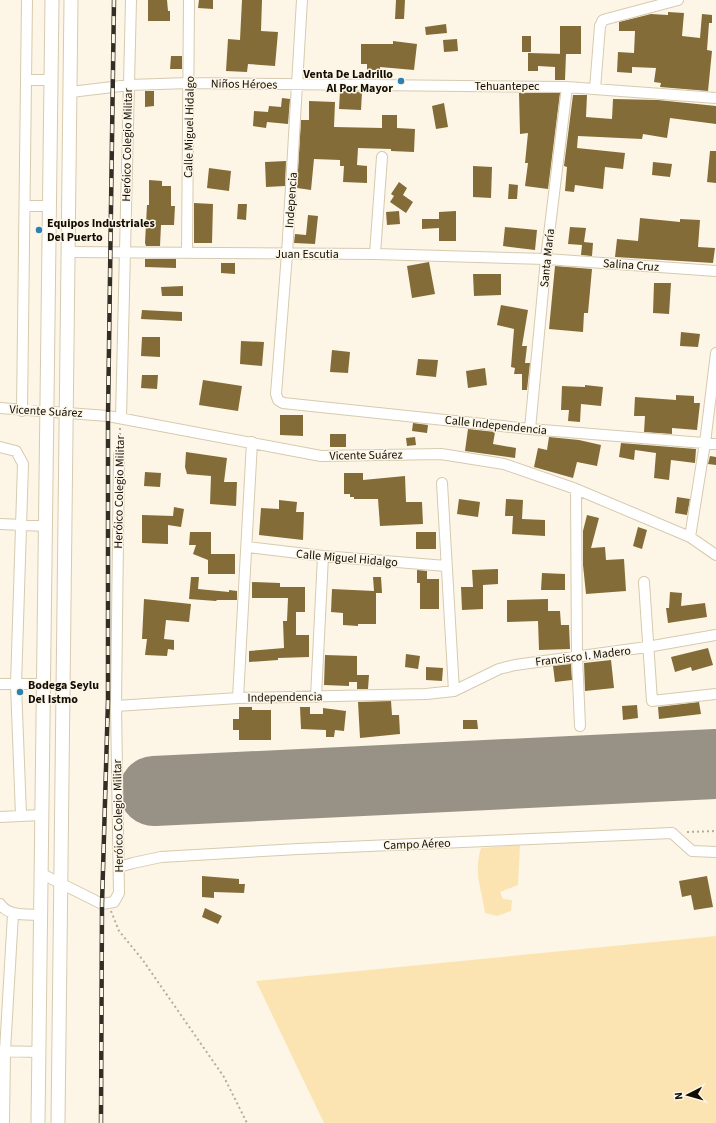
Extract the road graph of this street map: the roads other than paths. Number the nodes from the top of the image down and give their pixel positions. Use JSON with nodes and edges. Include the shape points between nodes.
{"nodes":[{"id":1,"x":27,"y":0,"type":"edge"},
{"id":2,"x":52,"y":0,"type":"edge"},
{"id":3,"x":71,"y":0,"type":"edge"},
{"id":4,"x":131,"y":0,"type":"edge"},
{"id":5,"x":189,"y":0,"type":"edge"},
{"id":6,"x":302,"y":0,"type":"edge"},
{"id":7,"x":678,"y":0,"type":"edge"},
{"id":8,"x":26,"y":80,"type":"junction"},
{"id":9,"x":51,"y":80,"type":"junction"},
{"id":10,"x":189,"y":83,"type":"junction"},
{"id":11,"x":129,"y":85,"type":"junction"},
{"id":12,"x":298,"y":85,"type":"junction"},
{"id":13,"x":567,"y":87,"type":"junction"},
{"id":14,"x":595,"y":89,"type":"junction"},
{"id":15,"x":70,"y":92,"type":"junction"},
{"id":16,"x":716,"y":98,"type":"edge"},
{"id":17,"x":382,"y":157,"type":"dead end"},
{"id":18,"x":25,"y":206,"type":"junction"},
{"id":19,"x":50,"y":206,"type":"junction"},
{"id":20,"x":68,"y":252,"type":"junction"},
{"id":21,"x":124,"y":253,"type":"junction"},
{"id":22,"x":187,"y":253,"type":"junction"},
{"id":23,"x":287,"y":254,"type":"junction"},
{"id":24,"x":375,"y":254,"type":"junction"},
{"id":25,"x":546,"y":259,"type":"junction"},
{"id":26,"x":716,"y":271,"type":"edge"},
{"id":27,"x":716,"y":353,"type":"edge"},
{"id":28,"x":278,"y":400,"type":"joint"},
{"id":29,"x":0,"y":408,"type":"edge"},
{"id":30,"x":22,"y":410,"type":"junction"},
{"id":31,"x":47,"y":412,"type":"junction"},
{"id":32,"x":67,"y":412,"type":"junction"},
{"id":33,"x":121,"y":418,"type":"junction"},
{"id":34,"x":530,"y":429,"type":"junction"},
{"id":35,"x":252,"y":442,"type":"junction"},
{"id":36,"x":705,"y":443,"type":"junction"},
{"id":37,"x":716,"y":444,"type":"edge"},
{"id":38,"x":0,"y":447,"type":"edge"},
{"id":39,"x":119,"y":455,"type":"road end"},
{"id":40,"x":442,"y":483,"type":"dead end"},
{"id":41,"x":576,"y":489,"type":"junction"},
{"id":42,"x":0,"y":524,"type":"edge"},
{"id":43,"x":21,"y":525,"type":"junction"},
{"id":44,"x":46,"y":526,"type":"junction"},
{"id":45,"x":690,"y":537,"type":"junction"},
{"id":46,"x":247,"y":547,"type":"junction"},
{"id":47,"x":716,"y":555,"type":"edge"},
{"id":48,"x":323,"y":556,"type":"junction"},
{"id":49,"x":446,"y":566,"type":"junction"},
{"id":50,"x":644,"y":582,"type":"dead end"},
{"id":51,"x":716,"y":635,"type":"edge"},
{"id":52,"x":647,"y":647,"type":"junction"},
{"id":53,"x":577,"y":656,"type":"junction"},
{"id":54,"x":0,"y":684,"type":"edge"},
{"id":55,"x":43,"y":684,"type":"junction"},
{"id":56,"x":16,"y":685,"type":"junction"},
{"id":57,"x":454,"y":691,"type":"junction"},
{"id":58,"x":716,"y":694,"type":"edge"},
{"id":59,"x":316,"y":697,"type":"junction"},
{"id":60,"x":238,"y":698,"type":"junction"},
{"id":61,"x":116,"y":706,"type":"junction"},
{"id":62,"x":580,"y":726,"type":"dead end"},
{"id":63,"x":21,"y":815,"type":"junction"},
{"id":64,"x":41,"y":815,"type":"junction"},
{"id":65,"x":0,"y":817,"type":"edge"},
{"id":66,"x":716,"y":852,"type":"edge"},
{"id":67,"x":119,"y":867,"type":"junction"},
{"id":68,"x":40,"y":873,"type":"junction"},
{"id":69,"x":61,"y":883,"type":"junction"},
{"id":70,"x":0,"y":904,"type":"edge"},
{"id":71,"x":13,"y":914,"type":"junction"},
{"id":72,"x":41,"y":916,"type":"junction"},
{"id":73,"x":3,"y":1051,"type":"edge"},
{"id":74,"x":38,"y":1052,"type":"junction"},
{"id":75,"x":4,"y":1123,"type":"edge"},
{"id":76,"x":38,"y":1123,"type":"edge"},
{"id":77,"x":58,"y":1123,"type":"edge"}],
"edges":[{"from":1,"to":8,"type":"street"},
{"from":2,"to":9,"type":"main road"},
{"from":3,"to":15,"type":"main road"},
{"from":4,"to":11,"type":"street","name":"Heróico Colegio Militar"},
{"from":5,"to":10,"type":"street","name":"Calle Miguel Hidalgo"},
{"from":6,"to":12,"type":"street","name":"Indepencia"},
{"from":7,"to":14,"type":"street","via":[[603,20],[600,26]]},
{"from":8,"to":9,"type":"street"},
{"from":8,"to":18,"type":"street"},
{"from":9,"to":19,"type":"main road"},
{"from":10,"to":11,"type":"street","name":"Niños Héroes"},
{"from":10,"to":12,"type":"street","name":"Niños Héroes"},
{"from":10,"to":22,"type":"street","name":"Calle Miguel Hidalgo"},
{"from":11,"to":15,"type":"street","name":"Niños Héroes"},
{"from":11,"to":21,"type":"street","name":"Heróico Colegio Militar"},
{"from":12,"to":13,"type":"street","name":"Tehuantepec"},
{"from":12,"to":23,"type":"street","name":"Indepencia"},
{"from":13,"to":14,"type":"street","name":"Tehuantepec"},
{"from":13,"to":25,"type":"street","name":"Santa María"},
{"from":14,"to":16,"type":"street","name":"Tehuantepec"},
{"from":15,"to":20,"type":"main road"},
{"from":17,"to":24,"type":"street"},
{"from":18,"to":19,"type":"street"},
{"from":18,"to":30,"type":"street"},
{"from":19,"to":31,"type":"main road"},
{"from":20,"to":21,"type":"street","name":"Juan Escutia"},
{"from":20,"to":32,"type":"main road"},
{"from":21,"to":22,"type":"street","name":"Juan Escutia"},
{"from":21,"to":33,"type":"street","name":"Heróico Colegio Militar"},
{"from":22,"to":23,"type":"street","name":"Juan Escutia"},
{"from":23,"to":24,"type":"street","name":"Juan Escutia"},
{"from":23,"to":28,"type":"street","name":"Indepencia","via":[[276,394]]},
{"from":24,"to":25,"type":"street","name":"Juan Escutia"},
{"from":25,"to":26,"type":"street","name":"Salina Cruz"},
{"from":25,"to":34,"type":"street","name":"Santa María"},
{"from":27,"to":36,"type":"street"},
{"from":28,"to":34,"type":"street","name":"Calle Independencia","via":[[283,403]]},
{"from":29,"to":30,"type":"street","name":"Vicente Suárez"},
{"from":30,"to":31,"type":"street","name":"Vicente Suárez"},
{"from":31,"to":32,"type":"street","name":"Vicente Suárez"},
{"from":31,"to":44,"type":"main road"},
{"from":32,"to":33,"type":"street","name":"Vicente Suárez"},
{"from":32,"to":69,"type":"main road"},
{"from":33,"to":35,"type":"street","name":"Vicente Suárez"},
{"from":34,"to":36,"type":"street","name":"Calle Independencia"},
{"from":35,"to":41,"type":"street","name":"Vicente Suárez","via":[[321,456],[441,454],[504,464]]},
{"from":35,"to":46,"type":"street"},
{"from":36,"to":37,"type":"street","name":"Calle Independencia"},
{"from":36,"to":45,"type":"street"},
{"from":38,"to":43,"type":"street","via":[[16,451],[22,464]]},
{"from":39,"to":61,"type":"street","name":"Heróico Colegio Militar"},
{"from":40,"to":49,"type":"street"},
{"from":41,"to":45,"type":"street","name":"Vicente Suárez"},
{"from":41,"to":53,"type":"street"},
{"from":42,"to":43,"type":"street"},
{"from":43,"to":44,"type":"street"},
{"from":43,"to":56,"type":"street"},
{"from":44,"to":55,"type":"main road"},
{"from":45,"to":47,"type":"street","name":"Vicente Suárez"},
{"from":46,"to":48,"type":"street","name":"Calle Miguel Hidalgo"},
{"from":46,"to":60,"type":"street"},
{"from":48,"to":49,"type":"street","name":"Calle Miguel Hidalgo"},
{"from":48,"to":59,"type":"street"},
{"from":49,"to":57,"type":"street"},
{"from":50,"to":52,"type":"street"},
{"from":51,"to":52,"type":"street","name":"Francisco I. Madero"},
{"from":52,"to":53,"type":"street","name":"Francisco I. Madero"},
{"from":52,"to":58,"type":"street","via":[[652,702]]},
{"from":53,"to":57,"type":"street","name":"Francisco I. Madero","via":[[499,669]]},
{"from":53,"to":62,"type":"street"},
{"from":54,"to":56,"type":"street"},
{"from":55,"to":56,"type":"street"},
{"from":55,"to":64,"type":"main road"},
{"from":56,"to":63,"type":"street"},
{"from":57,"to":59,"type":"street","name":"Independencia"},
{"from":59,"to":60,"type":"street","name":"Independencia"},
{"from":60,"to":61,"type":"street","name":"Independencia"},
{"from":61,"to":67,"type":"street","name":"Heróico Colegio Militar"},
{"from":63,"to":64,"type":"street"},
{"from":63,"to":65,"type":"street"},
{"from":64,"to":68,"type":"main road"},
{"from":66,"to":67,"type":"street","name":"Campo Aéreo","via":[[692,851],[672,833],[298,848],[161,857]]},
{"from":67,"to":69,"type":"street","name":"Heróico Colegio Militar","via":[[119,893],[114,902],[107,904],[102,904]]},
{"from":68,"to":69,"type":"street"},
{"from":68,"to":72,"type":"main road"},
{"from":69,"to":77,"type":"main road"},
{"from":70,"to":71,"type":"street","via":[[4,910]]},
{"from":71,"to":72,"type":"street"},
{"from":71,"to":73,"type":"street"},
{"from":72,"to":74,"type":"main road"},
{"from":73,"to":74,"type":"street"},
{"from":73,"to":75,"type":"street"},
{"from":74,"to":76,"type":"main road"}]}
